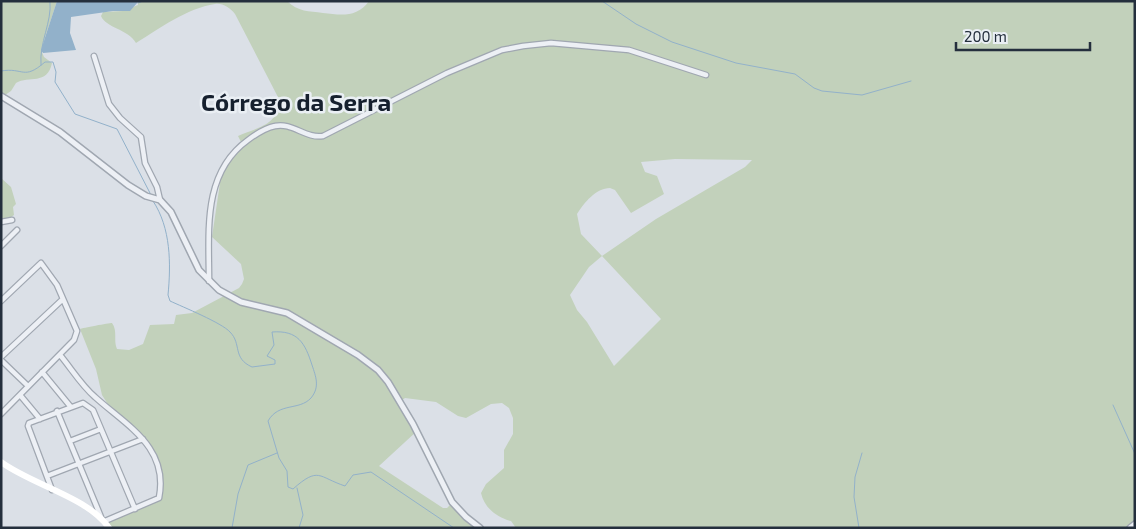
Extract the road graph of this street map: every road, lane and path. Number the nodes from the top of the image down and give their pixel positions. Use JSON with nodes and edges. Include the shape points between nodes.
{"nodes":[{"id":1,"x":94,"y":56,"type":"dead end"},
{"id":2,"x":706,"y":75,"type":"dead end"},
{"id":3,"x":1,"y":96,"type":"edge"},
{"id":4,"x":157,"y":199,"type":"junction"},
{"id":5,"x":12,"y":220,"type":"dead end"},
{"id":6,"x":1,"y":222,"type":"edge"},
{"id":7,"x":17,"y":230,"type":"dead end"},
{"id":8,"x":1,"y":246,"type":"edge"},
{"id":9,"x":209,"y":282,"type":"junction"},
{"id":10,"x":63,"y":299,"type":"junction"},
{"id":11,"x":1,"y":301,"type":"edge"},
{"id":12,"x":60,"y":355,"type":"junction"},
{"id":13,"x":1,"y":358,"type":"edge"},
{"id":14,"x":42,"y":372,"type":"junction"},
{"id":15,"x":28,"y":386,"type":"junction"},
{"id":16,"x":20,"y":395,"type":"junction"},
{"id":17,"x":70,"y":406,"type":"junction"},
{"id":18,"x":57,"y":411,"type":"junction"},
{"id":19,"x":1,"y":414,"type":"edge"},
{"id":20,"x":40,"y":418,"type":"junction"},
{"id":21,"x":101,"y":429,"type":"junction"},
{"id":22,"x":143,"y":439,"type":"junction"},
{"id":23,"x":70,"y":442,"type":"junction"},
{"id":24,"x":110,"y":451,"type":"junction"},
{"id":25,"x":1,"y":462,"type":"edge"},
{"id":26,"x":79,"y":463,"type":"junction"},
{"id":27,"x":47,"y":476,"type":"junction"},
{"id":28,"x":52,"y":490,"type":"junction"},
{"id":29,"x":135,"y":509,"type":"junction"},
{"id":30,"x":103,"y":519,"type":"junction"},
{"id":31,"x":1135,"y":524,"type":"edge"},
{"id":32,"x":110,"y":528,"type":"edge"},
{"id":33,"x":480,"y":528,"type":"edge"},
{"id":34,"x":1130,"y":528,"type":"edge"}],
"edges":[{"from":1,"to":4,"type":"street","via":[[109,104],[141,137],[145,164],[157,187]]},
{"from":2,"to":9,"type":"street","via":[[638,52],[551,43],[495,53],[421,84],[322,136],[282,125],[268,128],[240,146],[217,179],[210,209]]},
{"from":3,"to":4,"type":"street","via":[[54,128],[118,178],[146,196]]},
{"from":4,"to":9,"type":"street","via":[[170,212],[199,270]]},
{"from":5,"to":6,"type":"street"},
{"from":7,"to":8,"type":"street"},
{"from":9,"to":33,"type":"street","via":[[241,302],[287,313],[378,370],[413,424],[452,502]]},
{"from":10,"to":11,"type":"street","via":[[44,264],[39,264]]},
{"from":10,"to":12,"type":"street","via":[[75,324],[76,338]]},
{"from":10,"to":13,"type":"street"},
{"from":12,"to":14,"type":"street"},
{"from":12,"to":22,"type":"street","via":[[89,391]]},
{"from":13,"to":15,"type":"street"},
{"from":14,"to":15,"type":"street"},
{"from":14,"to":17,"type":"street"},
{"from":15,"to":16,"type":"street"},
{"from":16,"to":19,"type":"street"},
{"from":16,"to":20,"type":"street"},
{"from":17,"to":18,"type":"street"},
{"from":17,"to":21,"type":"street","via":[[83,403],[93,410]]},
{"from":18,"to":20,"type":"street"},
{"from":18,"to":23,"type":"street"},
{"from":20,"to":27,"type":"street","via":[[29,423],[28,429]]},
{"from":21,"to":23,"type":"street"},
{"from":21,"to":24,"type":"street"},
{"from":22,"to":24,"type":"street"},
{"from":22,"to":29,"type":"street","via":[[157,461],[160,496]]},
{"from":23,"to":26,"type":"street"},
{"from":24,"to":26,"type":"street"},
{"from":24,"to":29,"type":"street"},
{"from":25,"to":28,"type":"main road"},
{"from":26,"to":27,"type":"street"},
{"from":26,"to":30,"type":"street"},
{"from":27,"to":28,"type":"street"},
{"from":28,"to":30,"type":"main road"},
{"from":29,"to":30,"type":"street"},
{"from":30,"to":32,"type":"main road"},
{"from":31,"to":34,"type":"street"}]}
